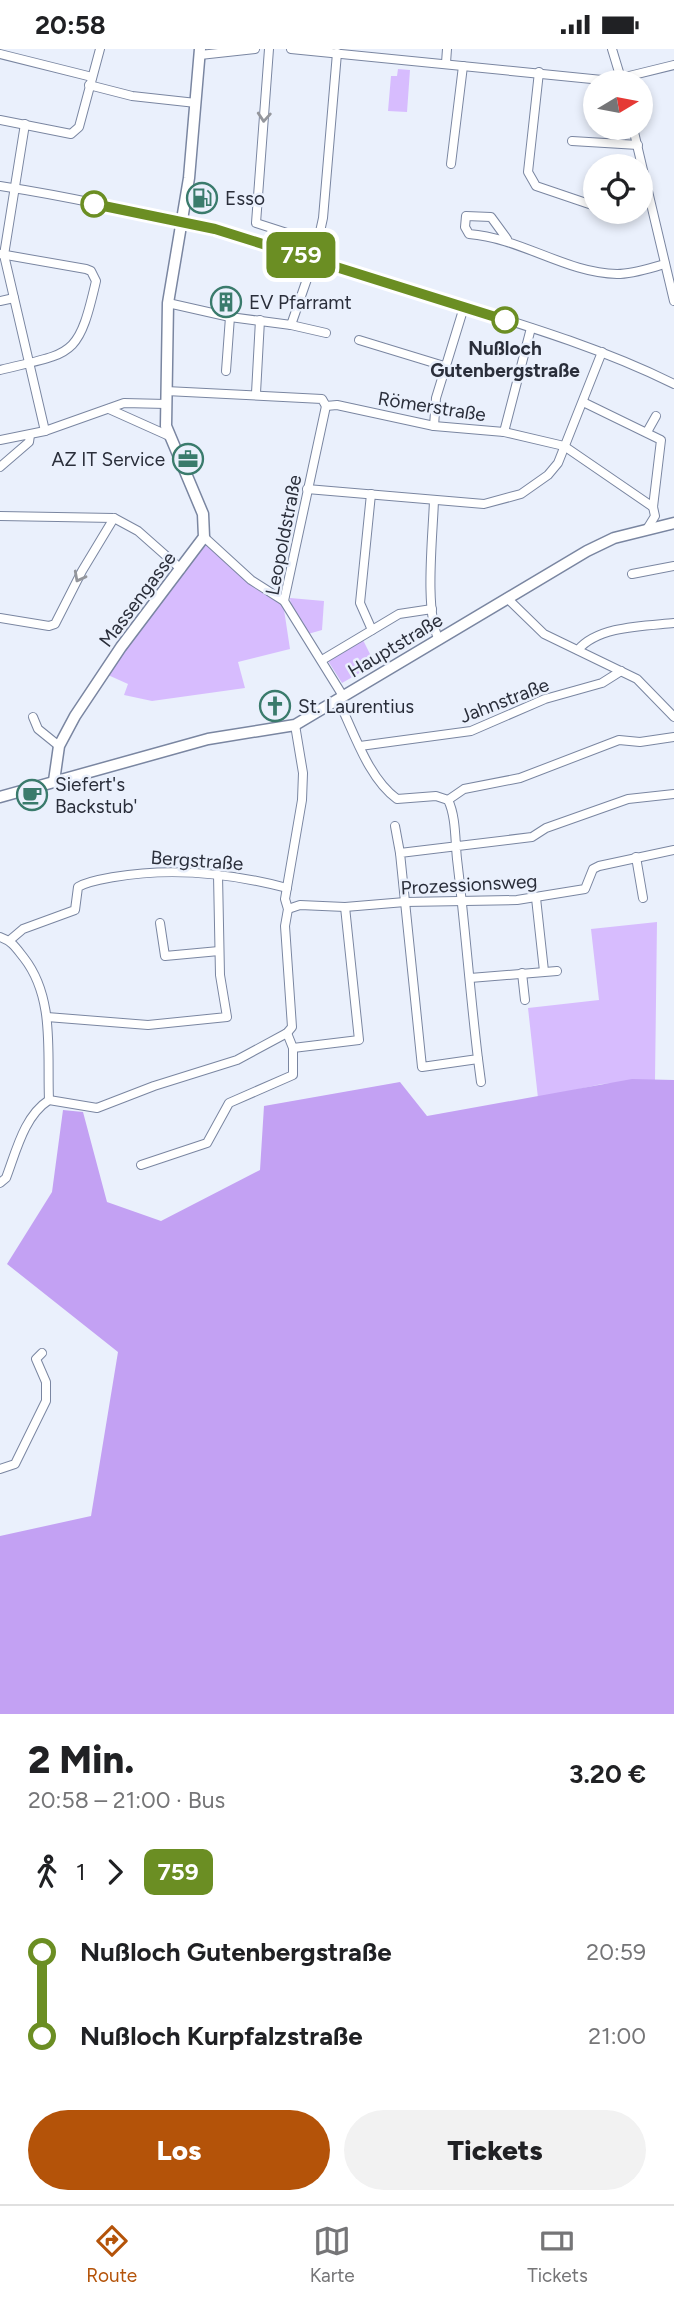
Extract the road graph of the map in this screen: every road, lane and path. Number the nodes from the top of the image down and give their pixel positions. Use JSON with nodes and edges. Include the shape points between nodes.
{"nodes":[{"id":1,"x":100,"y":49,"type":"edge"},
{"id":2,"x":254,"y":49,"type":"edge"},
{"id":3,"x":269,"y":49,"type":"edge"},
{"id":4,"x":291,"y":49,"type":"edge"},
{"id":5,"x":447,"y":49,"type":"edge"},
{"id":6,"x":611,"y":49,"type":"edge"},
{"id":7,"x":347,"y":51,"type":"edge"},
{"id":8,"x":200,"y":52,"type":"edge"},
{"id":9,"x":337,"y":53,"type":"junction"},
{"id":10,"x":0,"y":54,"type":"edge"},
{"id":11,"x":446,"y":63,"type":"junction"},
{"id":12,"x":674,"y":65,"type":"edge"},
{"id":13,"x":463,"y":66,"type":"junction"},
{"id":14,"x":618,"y":70,"type":"edge"},
{"id":15,"x":653,"y":71,"type":"edge"},
{"id":16,"x":539,"y":72,"type":"junction"},
{"id":17,"x":583,"y":77,"type":"edge"},
{"id":18,"x":91,"y":81,"type":"junction"},
{"id":19,"x":197,"y":103,"type":"junction"},
{"id":20,"x":0,"y":120,"type":"edge"},
{"id":21,"x":26,"y":124,"type":"junction"},
{"id":22,"x":637,"y":140,"type":"edge"},
{"id":23,"x":572,"y":141,"type":"dead end"},
{"id":24,"x":638,"y":145,"type":"junction"},
{"id":25,"x":640,"y":154,"type":"edge"},
{"id":26,"x":451,"y":164,"type":"dead end"},
{"id":27,"x":0,"y":186,"type":"edge"},
{"id":28,"x":14,"y":188,"type":"junction"},
{"id":29,"x":583,"y":202,"type":"edge"},
{"id":30,"x":653,"y":214,"type":"edge"},
{"id":31,"x":183,"y":221,"type":"junction"},
{"id":32,"x":507,"y":239,"type":"junction"},
{"id":33,"x":318,"y":243,"type":"junction"},
{"id":34,"x":2,"y":255,"type":"edge"},
{"id":35,"x":314,"y":259,"type":"junction"},
{"id":36,"x":665,"y":264,"type":"junction"},
{"id":37,"x":14,"y":298,"type":"junction"},
{"id":38,"x":674,"y":301,"type":"edge"},
{"id":39,"x":0,"y":302,"type":"edge"},
{"id":40,"x":167,"y":303,"type":"junction"},
{"id":41,"x":464,"y":307,"type":"junction"},
{"id":42,"x":230,"y":317,"type":"junction"},
{"id":43,"x":260,"y":320,"type":"junction"},
{"id":44,"x":291,"y":325,"type":"junction"},
{"id":45,"x":531,"y":328,"type":"junction"},
{"id":46,"x":326,"y":333,"type":"dead end"},
{"id":47,"x":359,"y":340,"type":"dead end"},
{"id":48,"x":602,"y":352,"type":"junction"},
{"id":49,"x":30,"y":363,"type":"junction"},
{"id":50,"x":444,"y":366,"type":"junction"},
{"id":51,"x":0,"y":370,"type":"edge"},
{"id":52,"x":226,"y":371,"type":"dead end"},
{"id":53,"x":674,"y":384,"type":"edge"},
{"id":54,"x":166,"y":391,"type":"junction"},
{"id":55,"x":256,"y":393,"type":"junction"},
{"id":56,"x":583,"y":402,"type":"junction"},
{"id":57,"x":166,"y":404,"type":"junction"},
{"id":58,"x":326,"y":406,"type":"junction"},
{"id":59,"x":109,"y":409,"type":"junction"},
{"id":60,"x":656,"y":417,"type":"dead end"},
{"id":61,"x":435,"y":426,"type":"junction"},
{"id":62,"x":46,"y":431,"type":"junction"},
{"id":63,"x":503,"y":432,"type":"junction"},
{"id":64,"x":647,"y":432,"type":"junction"},
{"id":65,"x":30,"y":435,"type":"junction"},
{"id":66,"x":167,"y":435,"type":"junction"},
{"id":67,"x":0,"y":440,"type":"edge"},
{"id":68,"x":564,"y":446,"type":"junction"},
{"id":69,"x":0,"y":467,"type":"edge"},
{"id":70,"x":307,"y":489,"type":"junction"},
{"id":71,"x":371,"y":494,"type":"junction"},
{"id":72,"x":434,"y":500,"type":"junction"},
{"id":73,"x":653,"y":507,"type":"junction"},
{"id":74,"x":0,"y":516,"type":"edge"},
{"id":75,"x":114,"y":519,"type":"junction"},
{"id":76,"x":674,"y":523,"type":"edge"},
{"id":77,"x":647,"y":529,"type":"junction"},
{"id":78,"x":204,"y":537,"type":"junction"},
{"id":79,"x":674,"y":566,"type":"edge"},
{"id":80,"x":181,"y":569,"type":"junction"},
{"id":81,"x":632,"y":574,"type":"dead end"},
{"id":82,"x":507,"y":598,"type":"junction"},
{"id":83,"x":284,"y":601,"type":"junction"},
{"id":84,"x":432,"y":609,"type":"junction"},
{"id":85,"x":0,"y":618,"type":"edge"},
{"id":86,"x":674,"y":623,"type":"edge"},
{"id":87,"x":372,"y":630,"type":"junction"},
{"id":88,"x":439,"y":640,"type":"junction"},
{"id":89,"x":578,"y":650,"type":"junction"},
{"id":90,"x":322,"y":660,"type":"junction"},
{"id":91,"x":621,"y":671,"type":"junction"},
{"id":92,"x":341,"y":698,"type":"junction"},
{"id":93,"x":674,"y":716,"type":"edge"},
{"id":94,"x":33,"y":717,"type":"dead end"},
{"id":95,"x":295,"y":726,"type":"junction"},
{"id":96,"x":674,"y":737,"type":"edge"},
{"id":97,"x":59,"y":746,"type":"junction"},
{"id":98,"x":360,"y":746,"type":"junction"},
{"id":99,"x":54,"y":781,"type":"junction"},
{"id":100,"x":674,"y":793,"type":"edge"},
{"id":101,"x":0,"y":797,"type":"edge"},
{"id":102,"x":448,"y":800,"type":"junction"},
{"id":103,"x":395,"y":827,"type":"dead end"},
{"id":104,"x":455,"y":845,"type":"junction"},
{"id":105,"x":674,"y":850,"type":"edge"},
{"id":106,"x":400,"y":853,"type":"junction"},
{"id":107,"x":636,"y":857,"type":"junction"},
{"id":108,"x":218,"y":875,"type":"junction"},
{"id":109,"x":287,"y":888,"type":"junction"},
{"id":110,"x":536,"y":898,"type":"junction"},
{"id":111,"x":643,"y":898,"type":"dead end"},
{"id":112,"x":462,"y":901,"type":"junction"},
{"id":113,"x":405,"y":902,"type":"junction"},
{"id":114,"x":345,"y":907,"type":"junction"},
{"id":115,"x":288,"y":909,"type":"junction"},
{"id":116,"x":160,"y":923,"type":"dead end"},
{"id":117,"x":0,"y":937,"type":"edge"},
{"id":118,"x":10,"y":940,"type":"junction"},
{"id":119,"x":219,"y":951,"type":"junction"},
{"id":120,"x":544,"y":971,"type":"junction"},
{"id":121,"x":557,"y":971,"type":"dead end"},
{"id":122,"x":522,"y":973,"type":"junction"},
{"id":123,"x":470,"y":978,"type":"junction"},
{"id":124,"x":525,"y":1000,"type":"dead end"},
{"id":125,"x":47,"y":1017,"type":"junction"},
{"id":126,"x":287,"y":1033,"type":"junction"},
{"id":127,"x":293,"y":1048,"type":"junction"},
{"id":128,"x":478,"y":1059,"type":"junction"},
{"id":129,"x":481,"y":1082,"type":"dead end"},
{"id":130,"x":49,"y":1100,"type":"junction"},
{"id":131,"x":141,"y":1165,"type":"dead end"},
{"id":132,"x":0,"y":1183,"type":"edge"},
{"id":133,"x":41,"y":1353,"type":"dead end"},
{"id":134,"x":0,"y":1469,"type":"edge"}],
"edges":[{"from":1,"to":18,"type":"street"},
{"from":2,"to":8,"type":"street"},
{"from":3,"to":33,"type":"street","one_way":true,"via":[[256,223]]},
{"from":4,"to":9,"type":"street"},
{"from":5,"to":11,"type":"street"},
{"from":6,"to":14,"type":"street"},
{"from":7,"to":9,"type":"street"},
{"from":7,"to":11,"type":"street"},
{"from":8,"to":19,"type":"main road"},
{"from":9,"to":33,"type":"street","via":[[329,176]]},
{"from":10,"to":18,"type":"street"},
{"from":11,"to":13,"type":"street"},
{"from":12,"to":15,"type":"street"},
{"from":13,"to":16,"type":"street"},
{"from":13,"to":26,"type":"street"},
{"from":16,"to":17,"type":"street"},
{"from":16,"to":29,"type":"street","via":[[528,172],[536,186]]},
{"from":18,"to":19,"type":"street","via":[[126,94]]},
{"from":18,"to":21,"type":"street","via":[[79,127],[71,134]]},
{"from":19,"to":31,"type":"main road"},
{"from":20,"to":21,"type":"street"},
{"from":21,"to":28,"type":"street"},
{"from":22,"to":24,"type":"street"},
{"from":23,"to":24,"type":"street"},
{"from":24,"to":25,"type":"street"},
{"from":27,"to":28,"type":"street"},
{"from":28,"to":31,"type":"street"},
{"from":28,"to":34,"type":"street"},
{"from":30,"to":36,"type":"street"},
{"from":31,"to":35,"type":"street"},
{"from":31,"to":40,"type":"main road"},
{"from":32,"to":32,"type":"street","via":[[469,234],[466,216],[491,217]]},
{"from":32,"to":36,"type":"street","via":[[603,273],[629,273]]},
{"from":33,"to":35,"type":"street"},
{"from":34,"to":37,"type":"street"},
{"from":34,"to":49,"type":"street","via":[[86,269],[96,281],[76,344],[61,354]]},
{"from":35,"to":41,"type":"street"},
{"from":35,"to":44,"type":"street"},
{"from":36,"to":38,"type":"street"},
{"from":37,"to":39,"type":"street"},
{"from":37,"to":49,"type":"street"},
{"from":40,"to":42,"type":"street"},
{"from":40,"to":54,"type":"main road"},
{"from":41,"to":45,"type":"street"},
{"from":41,"to":50,"type":"street"},
{"from":42,"to":43,"type":"street"},
{"from":42,"to":52,"type":"street"},
{"from":43,"to":44,"type":"street"},
{"from":43,"to":55,"type":"street"},
{"from":44,"to":46,"type":"street"},
{"from":45,"to":48,"type":"street"},
{"from":45,"to":63,"type":"street"},
{"from":47,"to":50,"type":"street"},
{"from":48,"to":53,"type":"street"},
{"from":48,"to":56,"type":"street"},
{"from":49,"to":51,"type":"street"},
{"from":49,"to":62,"type":"street"},
{"from":50,"to":61,"type":"street"},
{"from":54,"to":55,"type":"street","name":"Römerstraße"},
{"from":54,"to":57,"type":"main road"},
{"from":55,"to":58,"type":"street","name":"Römerstraße","via":[[322,399]]},
{"from":56,"to":64,"type":"street"},
{"from":56,"to":68,"type":"street"},
{"from":57,"to":59,"type":"street","via":[[124,403]]},
{"from":57,"to":66,"type":"main road"},
{"from":58,"to":61,"type":"street","name":"Römerstraße"},
{"from":58,"to":70,"type":"street","name":"Leopoldstraße"},
{"from":59,"to":62,"type":"street"},
{"from":59,"to":66,"type":"street"},
{"from":60,"to":64,"type":"street"},
{"from":61,"to":63,"type":"street","name":"Römerstraße"},
{"from":62,"to":65,"type":"street"},
{"from":63,"to":68,"type":"street","name":"Römerstraße"},
{"from":64,"to":73,"type":"street","via":[[661,440]]},
{"from":65,"to":67,"type":"street"},
{"from":65,"to":69,"type":"street","via":[[29,442]]},
{"from":66,"to":78,"type":"main road","via":[[203,514]]},
{"from":68,"to":72,"type":"street","via":[[548,475],[509,499],[484,504]]},
{"from":68,"to":73,"type":"street","name":"Römerstraße"},
{"from":70,"to":71,"type":"street"},
{"from":70,"to":83,"type":"street","name":"Leopoldstraße"},
{"from":71,"to":72,"type":"street"},
{"from":71,"to":87,"type":"street","via":[[360,603]]},
{"from":72,"to":84,"type":"street"},
{"from":73,"to":77,"type":"street","via":[[655,516]]},
{"from":74,"to":75,"type":"street"},
{"from":75,"to":80,"type":"street","via":[[138,531]]},
{"from":75,"to":85,"type":"street","one_way":true,"via":[[52,626]]},
{"from":76,"to":77,"type":"main road","name":"Hauptstraße"},
{"from":77,"to":82,"type":"main road","name":"Hauptstraße","via":[[587,551]]},
{"from":78,"to":80,"type":"main road","name":"Massengasse"},
{"from":78,"to":83,"type":"street","via":[[251,580]]},
{"from":79,"to":81,"type":"street"},
{"from":80,"to":97,"type":"main road","name":"Massengasse","via":[[121,646]]},
{"from":82,"to":88,"type":"main road","name":"Hauptstraße"},
{"from":82,"to":89,"type":"street","via":[[544,634]]},
{"from":83,"to":90,"type":"street","name":"Leopoldstraße"},
{"from":84,"to":87,"type":"street","via":[[399,614]]},
{"from":84,"to":88,"type":"street","via":[[432,628]]},
{"from":86,"to":89,"type":"street","via":[[587,639]]},
{"from":87,"to":90,"type":"street"},
{"from":88,"to":92,"type":"main road","name":"Hauptstraße"},
{"from":89,"to":91,"type":"street"},
{"from":90,"to":92,"type":"street","name":"Leopoldstraße"},
{"from":91,"to":93,"type":"street","via":[[637,679]]},
{"from":91,"to":98,"type":"street","name":"Jahnstraße","via":[[602,683],[545,699],[471,731]]},
{"from":92,"to":95,"type":"main road","name":"Hauptstraße"},
{"from":92,"to":98,"type":"street"},
{"from":94,"to":97,"type":"street","via":[[38,729]]},
{"from":95,"to":99,"type":"main road","name":"Hauptstraße","via":[[208,739]]},
{"from":95,"to":109,"type":"street","via":[[303,773],[302,800]]},
{"from":96,"to":102,"type":"street","via":[[620,740],[520,778],[464,789]]},
{"from":97,"to":99,"type":"main road","name":"Massengasse"},
{"from":98,"to":102,"type":"street","via":[[380,781],[397,799],[436,796]]},
{"from":99,"to":101,"type":"main road","name":"Hauptstraße"},
{"from":100,"to":104,"type":"street","via":[[628,799],[532,837]]},
{"from":102,"to":104,"type":"street"},
{"from":103,"to":106,"type":"street"},
{"from":104,"to":106,"type":"street"},
{"from":104,"to":112,"type":"street"},
{"from":105,"to":107,"type":"street","name":"Prozessionsweg"},
{"from":106,"to":113,"type":"street"},
{"from":107,"to":110,"type":"street","name":"Prozessionsweg","via":[[593,869],[585,889]]},
{"from":107,"to":111,"type":"street"},
{"from":108,"to":109,"type":"street","name":"Bergstraße"},
{"from":108,"to":118,"type":"street","name":"Bergstraße","via":[[162,871],[82,884],[75,910],[23,929]]},
{"from":108,"to":119,"type":"street"},
{"from":109,"to":115,"type":"street"},
{"from":110,"to":112,"type":"street","name":"Prozessionsweg"},
{"from":110,"to":120,"type":"street"},
{"from":112,"to":113,"type":"street","name":"Prozessionsweg"},
{"from":112,"to":123,"type":"street"},
{"from":113,"to":114,"type":"street","name":"Prozessionsweg"},
{"from":113,"to":128,"type":"street","via":[[422,1066]]},
{"from":114,"to":115,"type":"street","name":"Prozessionsweg"},
{"from":114,"to":127,"type":"street","via":[[359,1040]]},
{"from":115,"to":126,"type":"street","via":[[285,926],[294,1023]]},
{"from":116,"to":119,"type":"street","via":[[165,956]]},
{"from":117,"to":118,"type":"street"},
{"from":118,"to":125,"type":"street","via":[[37,978]]},
{"from":119,"to":125,"type":"street","via":[[227,1017],[148,1025]]},
{"from":120,"to":121,"type":"street"},
{"from":120,"to":122,"type":"street"},
{"from":122,"to":123,"type":"street"},
{"from":122,"to":124,"type":"street"},
{"from":123,"to":128,"type":"street"},
{"from":125,"to":130,"type":"street"},
{"from":126,"to":127,"type":"street"},
{"from":126,"to":130,"type":"street","via":[[237,1060],[97,1108]]},
{"from":127,"to":131,"type":"street","via":[[293,1075],[229,1104],[207,1143]]},
{"from":128,"to":129,"type":"street"},
{"from":130,"to":132,"type":"street","via":[[29,1120]]},
{"from":133,"to":134,"type":"street","via":[[36,1359],[46,1382],[46,1401],[15,1464]]}]}
